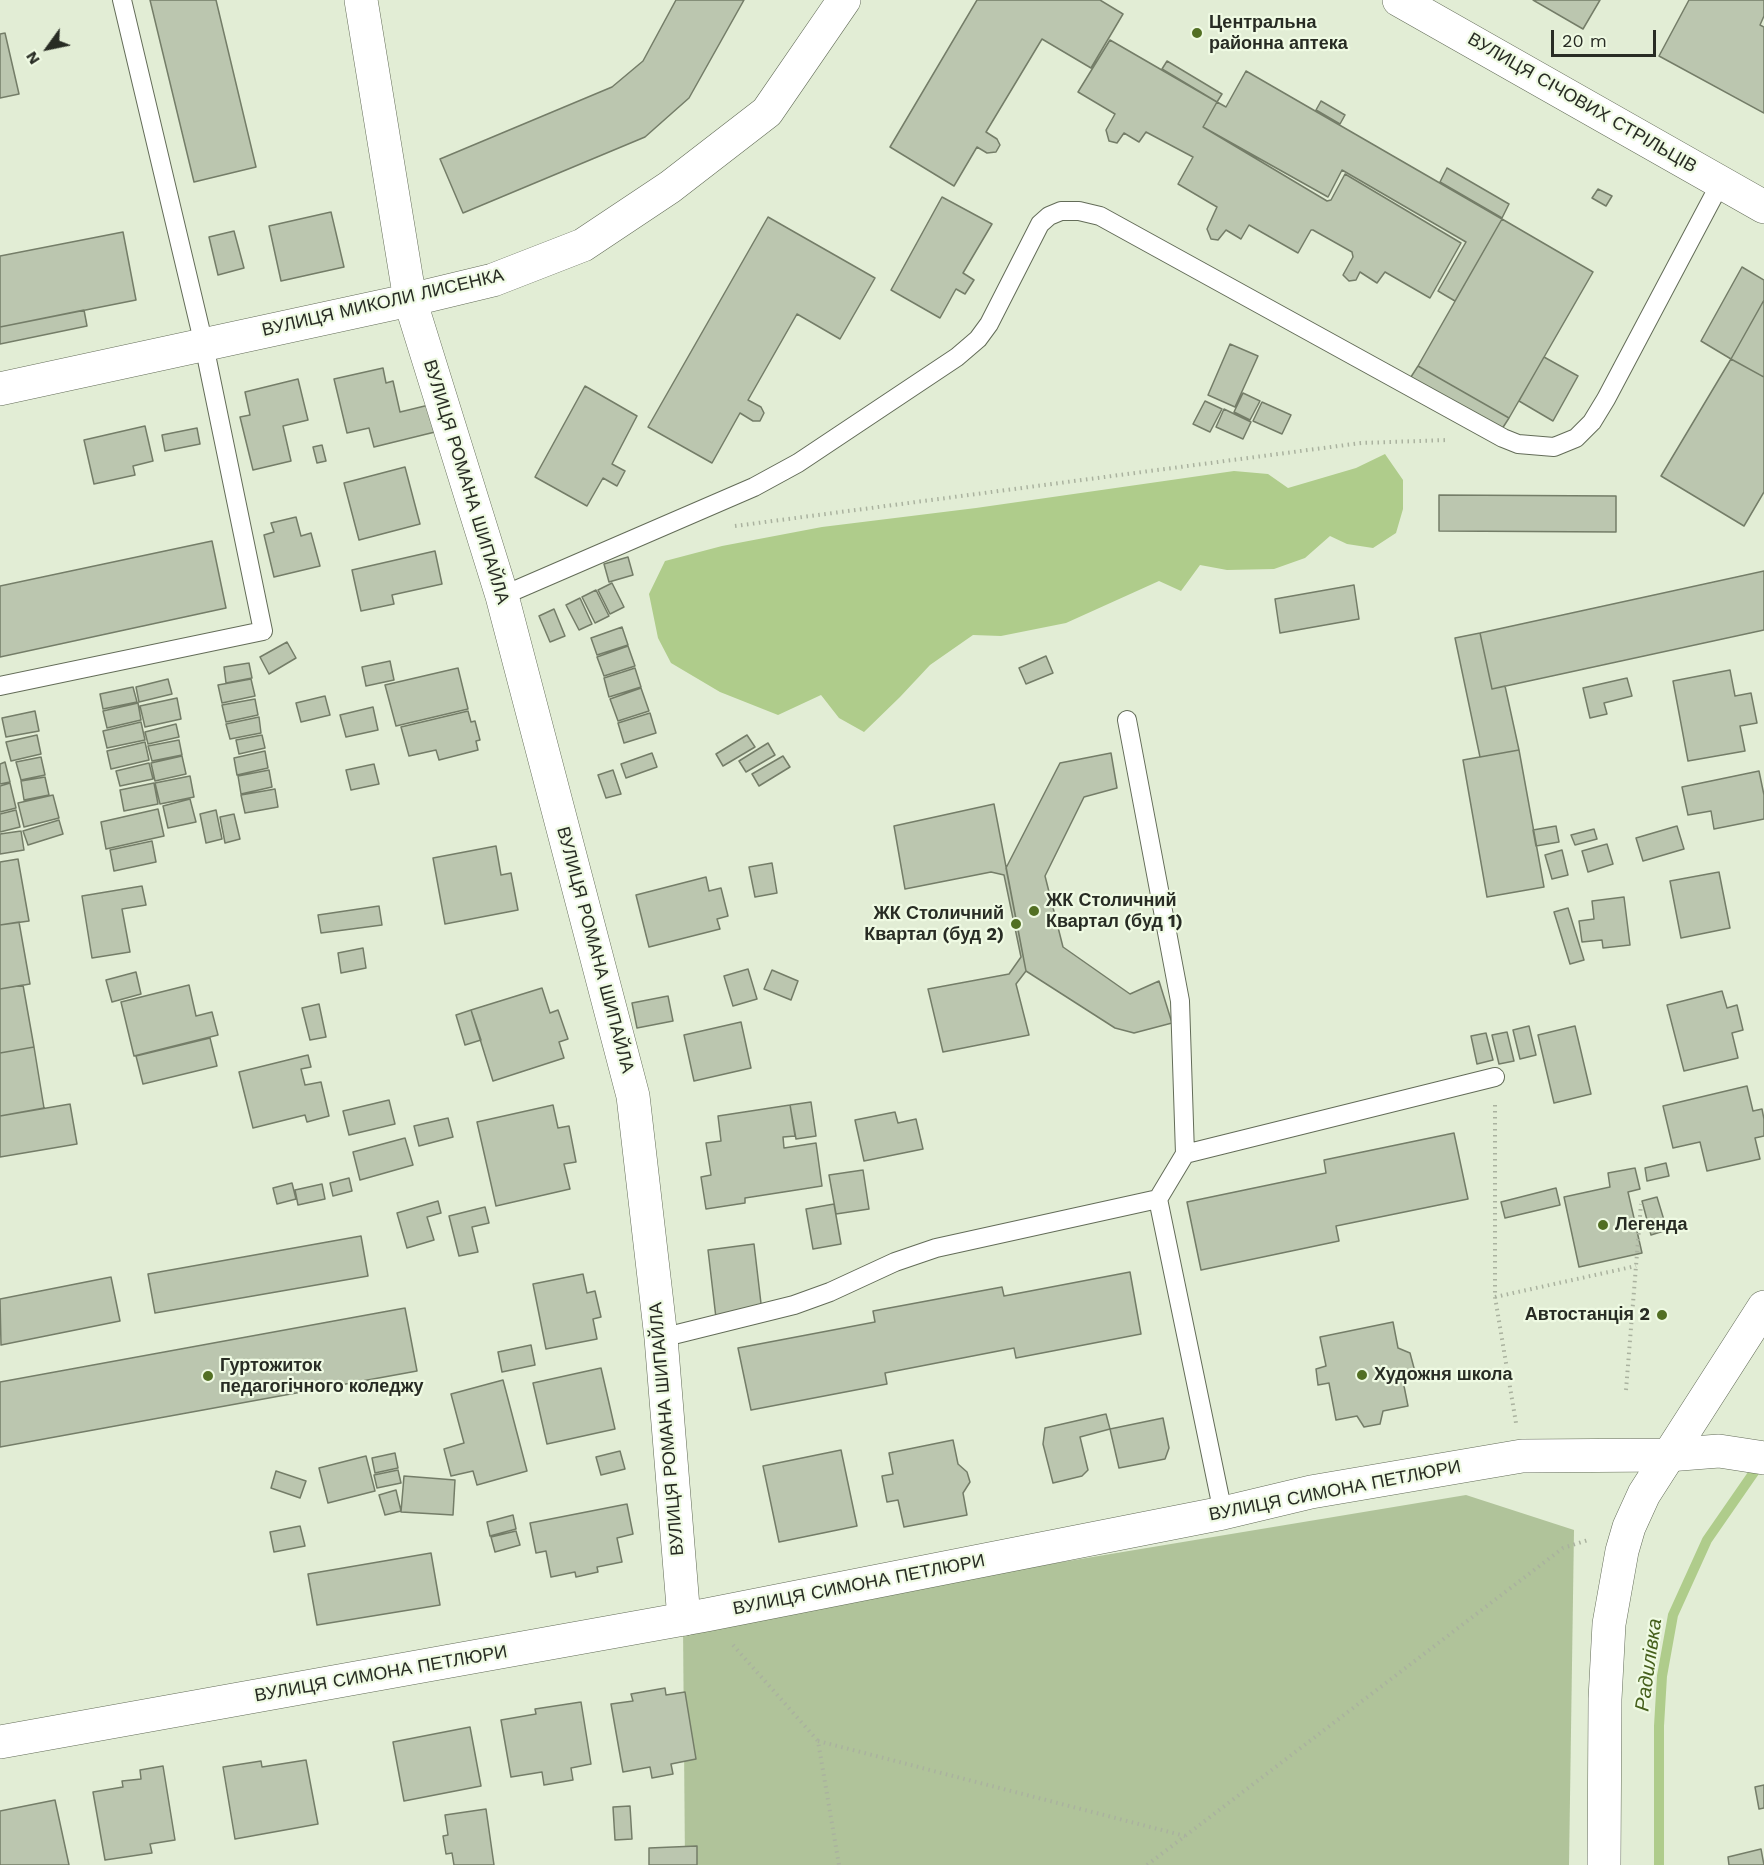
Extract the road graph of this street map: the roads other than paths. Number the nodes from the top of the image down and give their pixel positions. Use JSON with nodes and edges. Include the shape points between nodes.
{"nodes":[{"id":1,"x":122,"y":0,"type":"edge"},
{"id":2,"x":361,"y":0,"type":"edge"},
{"id":3,"x":844,"y":0,"type":"edge"},
{"id":4,"x":1399,"y":0,"type":"edge"},
{"id":5,"x":1721,"y":182,"type":"junction"},
{"id":6,"x":1764,"y":207,"type":"edge"},
{"id":7,"x":410,"y":300,"type":"junction"},
{"id":8,"x":204,"y":345,"type":"junction"},
{"id":9,"x":0,"y":389,"type":"edge"},
{"id":10,"x":502,"y":596,"type":"junction"},
{"id":11,"x":0,"y":686,"type":"edge"},
{"id":12,"x":1127,"y":720,"type":"dead end"},
{"id":13,"x":1495,"y":1077,"type":"road end"},
{"id":14,"x":1185,"y":1154,"type":"junction"},
{"id":15,"x":1158,"y":1199,"type":"junction"},
{"id":16,"x":1764,"y":1306,"type":"edge"},
{"id":17,"x":661,"y":1338,"type":"junction"},
{"id":18,"x":1668,"y":1455,"type":"junction"},
{"id":19,"x":1764,"y":1458,"type":"edge"},
{"id":20,"x":1223,"y":1513,"type":"junction"},
{"id":21,"x":695,"y":1617,"type":"junction"},
{"id":22,"x":0,"y":1742,"type":"edge"},
{"id":23,"x":1604,"y":1865,"type":"edge"}],
"edges":[{"from":1,"to":8,"type":"lane"},
{"from":2,"to":7,"type":"street","name":"ВУЛИЦЯ РОМАНА ШИПАЙЛА"},
{"from":3,"to":7,"type":"street","name":"ВУЛИЦЯ МИКОЛИ ЛИСЕНКА","via":[[767,112],[670,187],[583,246],[493,280]]},
{"from":4,"to":5,"type":"street","name":"ВУЛИЦЯ СІЧОВИХ СТРІЛЬЦІВ"},
{"from":5,"to":6,"type":"street","name":"ВУЛИЦЯ СІЧОВИХ СТРІЛЬЦІВ"},
{"from":5,"to":10,"type":"lane","via":[[1592,422],[1576,438],[1554,447],[1518,444],[1503,438],[1100,216],[1061,212],[1040,224],[989,324],[957,357],[754,487]]},
{"from":7,"to":8,"type":"street","name":"ВУЛИЦЯ МИКОЛИ ЛИСЕНКА"},
{"from":7,"to":10,"type":"street","name":"ВУЛИЦЯ РОМАНА ШИПАЙЛА"},
{"from":8,"to":9,"type":"street","name":"ВУЛИЦЯ МИКОЛИ ЛИСЕНКА"},
{"from":8,"to":11,"type":"lane","via":[[263,632]]},
{"from":10,"to":17,"type":"street","name":"ВУЛИЦЯ РОМАНА ШИПАЙЛА","via":[[633,1096]]},
{"from":12,"to":14,"type":"lane","via":[[1180,1001]]},
{"from":13,"to":14,"type":"lane"},
{"from":14,"to":15,"type":"lane"},
{"from":15,"to":17,"type":"lane","via":[[936,1248],[794,1305]]},
{"from":15,"to":20,"type":"lane"},
{"from":16,"to":18,"type":"street"},
{"from":17,"to":21,"type":"street","name":"ВУЛИЦЯ РОМАНА ШИПАЙЛА"},
{"from":18,"to":19,"type":"street","name":"ВУЛИЦЯ СИМОНА ПЕТЛЮРИ","via":[[1719,1451]]},
{"from":18,"to":20,"type":"street","name":"ВУЛИЦЯ СИМОНА ПЕТЛЮРИ","via":[[1522,1456],[1311,1492]]},
{"from":18,"to":23,"type":"street","via":[[1629,1527],[1616,1580],[1605,1699]]},
{"from":20,"to":21,"type":"street","name":"ВУЛИЦЯ СИМОНА ПЕТЛЮРИ"},
{"from":21,"to":22,"type":"street","name":"ВУЛИЦЯ СИМОНА ПЕТЛЮРИ"}]}
